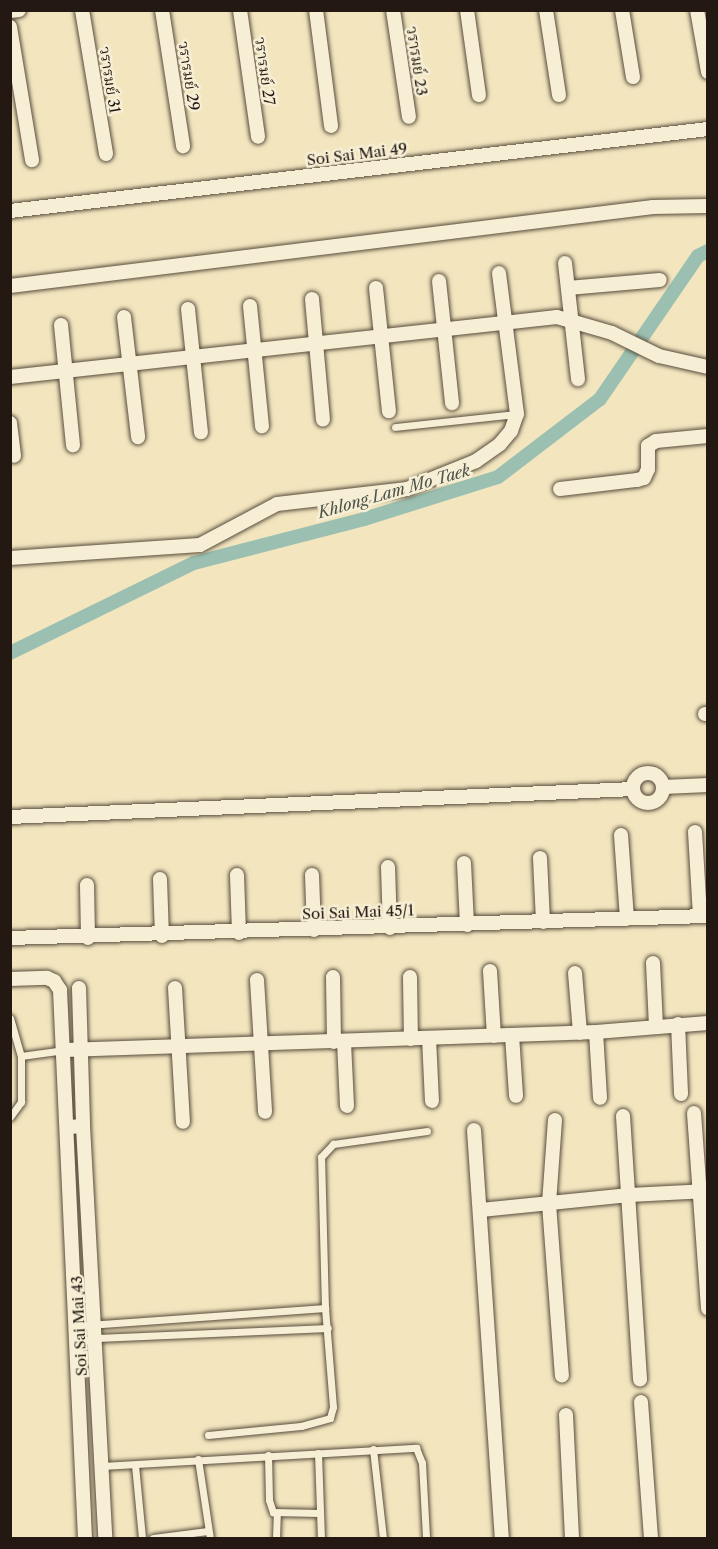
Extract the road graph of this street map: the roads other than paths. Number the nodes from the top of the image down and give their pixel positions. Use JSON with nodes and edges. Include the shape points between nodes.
{"nodes":[{"id":1,"x":19,"y":10,"type":"edge"},
{"id":2,"x":82,"y":10,"type":"edge"},
{"id":3,"x":162,"y":10,"type":"edge"},
{"id":4,"x":240,"y":10,"type":"edge"},
{"id":5,"x":316,"y":10,"type":"edge"},
{"id":6,"x":393,"y":10,"type":"edge"},
{"id":7,"x":467,"y":10,"type":"edge"},
{"id":8,"x":546,"y":10,"type":"edge"},
{"id":9,"x":622,"y":10,"type":"edge"},
{"id":10,"x":697,"y":10,"type":"edge"},
{"id":11,"x":10,"y":11,"type":"edge"},
{"id":12,"x":10,"y":27,"type":"edge"},
{"id":13,"x":708,"y":72,"type":"edge"},
{"id":14,"x":633,"y":77,"type":"dead end"},
{"id":15,"x":479,"y":95,"type":"dead end"},
{"id":16,"x":559,"y":95,"type":"dead end"},
{"id":17,"x":409,"y":117,"type":"dead end"},
{"id":18,"x":331,"y":126,"type":"dead end"},
{"id":19,"x":708,"y":129,"type":"edge"},
{"id":20,"x":258,"y":137,"type":"dead end"},
{"id":21,"x":183,"y":146,"type":"dead end"},
{"id":22,"x":106,"y":154,"type":"dead end"},
{"id":23,"x":32,"y":160,"type":"dead end"},
{"id":24,"x":708,"y":206,"type":"edge"},
{"id":25,"x":10,"y":211,"type":"edge"},
{"id":26,"x":565,"y":263,"type":"dead end"},
{"id":27,"x":499,"y":273,"type":"dead end"},
{"id":28,"x":660,"y":280,"type":"dead end"},
{"id":29,"x":439,"y":281,"type":"dead end"},
{"id":30,"x":10,"y":286,"type":"edge"},
{"id":31,"x":376,"y":288,"type":"dead end"},
{"id":32,"x":568,"y":288,"type":"junction"},
{"id":33,"x":312,"y":299,"type":"dead end"},
{"id":34,"x":250,"y":306,"type":"dead end"},
{"id":35,"x":188,"y":309,"type":"dead end"},
{"id":36,"x":124,"y":318,"type":"dead end"},
{"id":37,"x":572,"y":322,"type":"junction"},
{"id":38,"x":508,"y":323,"type":"junction"},
{"id":39,"x":61,"y":325,"type":"dead end"},
{"id":40,"x":443,"y":330,"type":"junction"},
{"id":41,"x":381,"y":336,"type":"junction"},
{"id":42,"x":317,"y":343,"type":"junction"},
{"id":43,"x":254,"y":350,"type":"junction"},
{"id":44,"x":193,"y":357,"type":"junction"},
{"id":45,"x":130,"y":364,"type":"junction"},
{"id":46,"x":708,"y":367,"type":"edge"},
{"id":47,"x":66,"y":370,"type":"junction"},
{"id":48,"x":10,"y":377,"type":"edge"},
{"id":49,"x":578,"y":379,"type":"dead end"},
{"id":50,"x":452,"y":404,"type":"dead end"},
{"id":51,"x":389,"y":411,"type":"dead end"},
{"id":52,"x":517,"y":414,"type":"junction"},
{"id":53,"x":323,"y":419,"type":"dead end"},
{"id":54,"x":10,"y":423,"type":"edge"},
{"id":55,"x":262,"y":426,"type":"dead end"},
{"id":56,"x":395,"y":427,"type":"dead end"},
{"id":57,"x":201,"y":432,"type":"dead end"},
{"id":58,"x":708,"y":436,"type":"edge"},
{"id":59,"x":138,"y":437,"type":"dead end"},
{"id":60,"x":73,"y":445,"type":"dead end"},
{"id":61,"x":14,"y":456,"type":"dead end"},
{"id":62,"x":560,"y":489,"type":"dead end"},
{"id":63,"x":10,"y":558,"type":"edge"},
{"id":64,"x":708,"y":785,"type":"edge"},
{"id":65,"x":10,"y":817,"type":"edge"},
{"id":66,"x":695,"y":832,"type":"dead end"},
{"id":67,"x":621,"y":836,"type":"dead end"},
{"id":68,"x":540,"y":858,"type":"dead end"},
{"id":69,"x":464,"y":863,"type":"dead end"},
{"id":70,"x":388,"y":867,"type":"dead end"},
{"id":71,"x":237,"y":875,"type":"dead end"},
{"id":72,"x":312,"y":875,"type":"dead end"},
{"id":73,"x":160,"y":879,"type":"dead end"},
{"id":74,"x":87,"y":885,"type":"dead end"},
{"id":75,"x":704,"y":916,"type":"edge"},
{"id":76,"x":627,"y":919,"type":"junction"},
{"id":77,"x":543,"y":922,"type":"junction"},
{"id":78,"x":467,"y":925,"type":"junction"},
{"id":79,"x":390,"y":928,"type":"junction"},
{"id":80,"x":314,"y":930,"type":"junction"},
{"id":81,"x":239,"y":933,"type":"junction"},
{"id":82,"x":162,"y":936,"type":"junction"},
{"id":83,"x":10,"y":938,"type":"edge"},
{"id":84,"x":88,"y":939,"type":"junction"},
{"id":85,"x":653,"y":963,"type":"dead end"},
{"id":86,"x":490,"y":971,"type":"dead end"},
{"id":87,"x":576,"y":973,"type":"dead end"},
{"id":88,"x":333,"y":976,"type":"dead end"},
{"id":89,"x":410,"y":977,"type":"dead end"},
{"id":90,"x":10,"y":979,"type":"edge"},
{"id":91,"x":257,"y":980,"type":"dead end"},
{"id":92,"x":79,"y":988,"type":"dead end"},
{"id":93,"x":175,"y":988,"type":"dead end"},
{"id":94,"x":10,"y":1018,"type":"edge"},
{"id":95,"x":708,"y":1023,"type":"edge"},
{"id":96,"x":678,"y":1024,"type":"junction"},
{"id":97,"x":656,"y":1026,"type":"junction"},
{"id":98,"x":597,"y":1032,"type":"junction"},
{"id":99,"x":580,"y":1033,"type":"junction"},
{"id":100,"x":512,"y":1035,"type":"junction"},
{"id":101,"x":494,"y":1036,"type":"junction"},
{"id":102,"x":429,"y":1038,"type":"junction"},
{"id":103,"x":411,"y":1039,"type":"junction"},
{"id":104,"x":339,"y":1042,"type":"junction"},
{"id":105,"x":261,"y":1045,"type":"junction"},
{"id":106,"x":178,"y":1048,"type":"junction"},
{"id":107,"x":65,"y":1050,"type":"junction"},
{"id":108,"x":84,"y":1050,"type":"junction"},
{"id":109,"x":21,"y":1056,"type":"junction"},
{"id":110,"x":681,"y":1094,"type":"dead end"},
{"id":111,"x":516,"y":1096,"type":"dead end"},
{"id":112,"x":600,"y":1098,"type":"dead end"},
{"id":113,"x":432,"y":1101,"type":"dead end"},
{"id":114,"x":347,"y":1106,"type":"dead end"},
{"id":115,"x":265,"y":1112,"type":"dead end"},
{"id":116,"x":694,"y":1113,"type":"dead end"},
{"id":117,"x":622,"y":1116,"type":"dead end"},
{"id":118,"x":10,"y":1117,"type":"edge"},
{"id":119,"x":555,"y":1120,"type":"dead end"},
{"id":120,"x":183,"y":1122,"type":"dead end"},
{"id":121,"x":76,"y":1127,"type":"junction"},
{"id":122,"x":474,"y":1130,"type":"dead end"},
{"id":123,"x":427,"y":1131,"type":"dead end"},
{"id":124,"x":704,"y":1191,"type":"edge"},
{"id":125,"x":629,"y":1195,"type":"junction"},
{"id":126,"x":549,"y":1204,"type":"junction"},
{"id":127,"x":482,"y":1210,"type":"junction"},
{"id":128,"x":325,"y":1308,"type":"junction"},
{"id":129,"x":708,"y":1309,"type":"edge"},
{"id":130,"x":132,"y":1320,"type":"junction"},
{"id":131,"x":74,"y":1326,"type":"junction"},
{"id":132,"x":328,"y":1328,"type":"junction"},
{"id":133,"x":96,"y":1331,"type":"junction"},
{"id":134,"x":133,"y":1336,"type":"junction"},
{"id":135,"x":75,"y":1343,"type":"junction"},
{"id":136,"x":562,"y":1376,"type":"dead end"},
{"id":137,"x":640,"y":1379,"type":"dead end"},
{"id":138,"x":640,"y":1402,"type":"dead end"},
{"id":139,"x":566,"y":1414,"type":"dead end"},
{"id":140,"x":208,"y":1435,"type":"dead end"},
{"id":141,"x":373,"y":1449,"type":"junction"},
{"id":142,"x":318,"y":1453,"type":"junction"},
{"id":143,"x":268,"y":1455,"type":"junction"},
{"id":144,"x":198,"y":1459,"type":"junction"},
{"id":145,"x":135,"y":1465,"type":"junction"},
{"id":146,"x":102,"y":1466,"type":"junction"},
{"id":147,"x":319,"y":1513,"type":"junction"},
{"id":148,"x":277,"y":1514,"type":"junction"},
{"id":149,"x":209,"y":1535,"type":"edge"},
{"id":150,"x":86,"y":1539,"type":"edge"},
{"id":151,"x":105,"y":1539,"type":"edge"},
{"id":152,"x":142,"y":1539,"type":"edge"},
{"id":153,"x":153,"y":1539,"type":"edge"},
{"id":154,"x":276,"y":1539,"type":"edge"},
{"id":155,"x":321,"y":1539,"type":"edge"},
{"id":156,"x":383,"y":1539,"type":"edge"},
{"id":157,"x":426,"y":1539,"type":"edge"},
{"id":158,"x":502,"y":1539,"type":"edge"},
{"id":159,"x":572,"y":1539,"type":"edge"},
{"id":160,"x":651,"y":1539,"type":"edge"}],
"edges":[{"from":1,"to":11,"type":"street"},
{"from":2,"to":22,"type":"street","name":"วรารมย์ 31"},
{"from":3,"to":21,"type":"street","name":"วรารมย์ 29"},
{"from":4,"to":20,"type":"street","name":"วรารมย์ 27"},
{"from":5,"to":18,"type":"street"},
{"from":6,"to":17,"type":"street","name":"วรารมย์ 23"},
{"from":7,"to":15,"type":"street"},
{"from":8,"to":16,"type":"street"},
{"from":9,"to":14,"type":"street"},
{"from":10,"to":13,"type":"street"},
{"from":12,"to":23,"type":"street"},
{"from":19,"to":25,"type":"street","name":"Soi Sai Mai 49"},
{"from":24,"to":30,"type":"street","via":[[641,208]]},
{"from":26,"to":32,"type":"street"},
{"from":27,"to":38,"type":"street"},
{"from":28,"to":32,"type":"street"},
{"from":29,"to":40,"type":"street"},
{"from":31,"to":41,"type":"street"},
{"from":32,"to":37,"type":"street"},
{"from":33,"to":42,"type":"street"},
{"from":34,"to":43,"type":"street"},
{"from":35,"to":44,"type":"street"},
{"from":36,"to":45,"type":"street"},
{"from":37,"to":38,"type":"street","via":[[557,317]]},
{"from":37,"to":46,"type":"street","via":[[612,333],[659,356]]},
{"from":37,"to":49,"type":"street"},
{"from":38,"to":40,"type":"street"},
{"from":38,"to":52,"type":"street"},
{"from":39,"to":47,"type":"street"},
{"from":40,"to":41,"type":"street"},
{"from":40,"to":50,"type":"street"},
{"from":41,"to":42,"type":"street"},
{"from":41,"to":51,"type":"street"},
{"from":42,"to":43,"type":"street"},
{"from":42,"to":53,"type":"street"},
{"from":43,"to":44,"type":"street"},
{"from":43,"to":55,"type":"street"},
{"from":44,"to":45,"type":"street"},
{"from":44,"to":57,"type":"street"},
{"from":45,"to":47,"type":"street"},
{"from":45,"to":59,"type":"street"},
{"from":47,"to":48,"type":"street"},
{"from":47,"to":60,"type":"street"},
{"from":52,"to":56,"type":"lane"},
{"from":52,"to":63,"type":"street","via":[[511,431],[500,444],[449,475],[407,489],[277,504],[200,545]]},
{"from":54,"to":61,"type":"street"},
{"from":58,"to":62,"type":"street","via":[[656,441],[648,446],[644,478]]},
{"from":64,"to":65,"type":"street","via":[[663,787],[656,800],[646,802],[637,798],[633,789]]},
{"from":66,"to":75,"type":"street"},
{"from":67,"to":76,"type":"street"},
{"from":68,"to":77,"type":"street"},
{"from":69,"to":78,"type":"street"},
{"from":70,"to":79,"type":"street"},
{"from":71,"to":81,"type":"street"},
{"from":72,"to":80,"type":"street"},
{"from":73,"to":82,"type":"street"},
{"from":74,"to":84,"type":"street"},
{"from":75,"to":76,"type":"street","name":"Soi Sai Mai 45/1"},
{"from":76,"to":77,"type":"street","name":"Soi Sai Mai 45/1"},
{"from":77,"to":78,"type":"street","name":"Soi Sai Mai 45/1"},
{"from":78,"to":79,"type":"street","name":"Soi Sai Mai 45/1"},
{"from":79,"to":80,"type":"street","name":"Soi Sai Mai 45/1"},
{"from":80,"to":81,"type":"street","name":"Soi Sai Mai 45/1"},
{"from":81,"to":82,"type":"street","name":"Soi Sai Mai 45/1"},
{"from":82,"to":84,"type":"street","name":"Soi Sai Mai 45/1"},
{"from":83,"to":84,"type":"street","name":"Soi Sai Mai 45/1"},
{"from":85,"to":97,"type":"street"},
{"from":86,"to":101,"type":"street"},
{"from":87,"to":99,"type":"street"},
{"from":88,"to":104,"type":"street"},
{"from":89,"to":103,"type":"street"},
{"from":90,"to":107,"type":"street","via":[[47,978],[58,984]]},
{"from":91,"to":105,"type":"street"},
{"from":92,"to":108,"type":"street"},
{"from":93,"to":106,"type":"street"},
{"from":94,"to":109,"type":"lane"},
{"from":95,"to":96,"type":"street"},
{"from":96,"to":97,"type":"street"},
{"from":96,"to":110,"type":"street"},
{"from":97,"to":98,"type":"street"},
{"from":98,"to":99,"type":"street"},
{"from":98,"to":112,"type":"street"},
{"from":99,"to":100,"type":"street"},
{"from":100,"to":101,"type":"street"},
{"from":100,"to":111,"type":"street"},
{"from":101,"to":102,"type":"street"},
{"from":102,"to":103,"type":"street"},
{"from":102,"to":113,"type":"street"},
{"from":103,"to":104,"type":"street"},
{"from":104,"to":105,"type":"street"},
{"from":104,"to":114,"type":"street"},
{"from":105,"to":106,"type":"street"},
{"from":105,"to":115,"type":"street"},
{"from":106,"to":108,"type":"street"},
{"from":106,"to":120,"type":"street"},
{"from":107,"to":108,"type":"street"},
{"from":107,"to":109,"type":"lane"},
{"from":107,"to":121,"type":"street"},
{"from":108,"to":121,"type":"street"},
{"from":109,"to":118,"type":"lane","via":[[21,1102]]},
{"from":116,"to":124,"type":"street"},
{"from":117,"to":125,"type":"street"},
{"from":119,"to":126,"type":"street"},
{"from":121,"to":131,"type":"street","via":[[65,1161]]},
{"from":121,"to":133,"type":"street","name":"Soi Sai Mai 43"},
{"from":122,"to":127,"type":"street"},
{"from":123,"to":128,"type":"lane","via":[[333,1144],[325,1149],[321,1157]]},
{"from":124,"to":125,"type":"street"},
{"from":124,"to":129,"type":"street"},
{"from":125,"to":126,"type":"street"},
{"from":125,"to":137,"type":"street"},
{"from":126,"to":127,"type":"street"},
{"from":126,"to":136,"type":"street"},
{"from":127,"to":158,"type":"street"},
{"from":128,"to":130,"type":"lane"},
{"from":128,"to":132,"type":"lane"},
{"from":130,"to":133,"type":"lane"},
{"from":130,"to":134,"type":"lane"},
{"from":131,"to":133,"type":"lane"},
{"from":131,"to":135,"type":"street"},
{"from":132,"to":134,"type":"lane"},
{"from":132,"to":140,"type":"lane","via":[[330,1418],[302,1426]]},
{"from":133,"to":134,"type":"lane"},
{"from":133,"to":135,"type":"lane"},
{"from":133,"to":146,"type":"street","name":"Soi Sai Mai 43"},
{"from":135,"to":150,"type":"street"},
{"from":138,"to":160,"type":"street"},
{"from":139,"to":159,"type":"street"},
{"from":141,"to":142,"type":"lane"},
{"from":141,"to":156,"type":"lane"},
{"from":141,"to":157,"type":"lane","via":[[416,1448],[420,1454]]},
{"from":142,"to":143,"type":"lane"},
{"from":142,"to":147,"type":"lane"},
{"from":143,"to":144,"type":"lane"},
{"from":143,"to":148,"type":"lane","via":[[268,1500]]},
{"from":144,"to":145,"type":"lane"},
{"from":144,"to":149,"type":"lane"},
{"from":145,"to":146,"type":"lane"},
{"from":145,"to":152,"type":"lane"},
{"from":146,"to":151,"type":"street","name":"Soi Sai Mai 43"},
{"from":147,"to":148,"type":"lane"},
{"from":147,"to":155,"type":"lane"},
{"from":148,"to":154,"type":"lane"},
{"from":149,"to":153,"type":"lane"}]}
